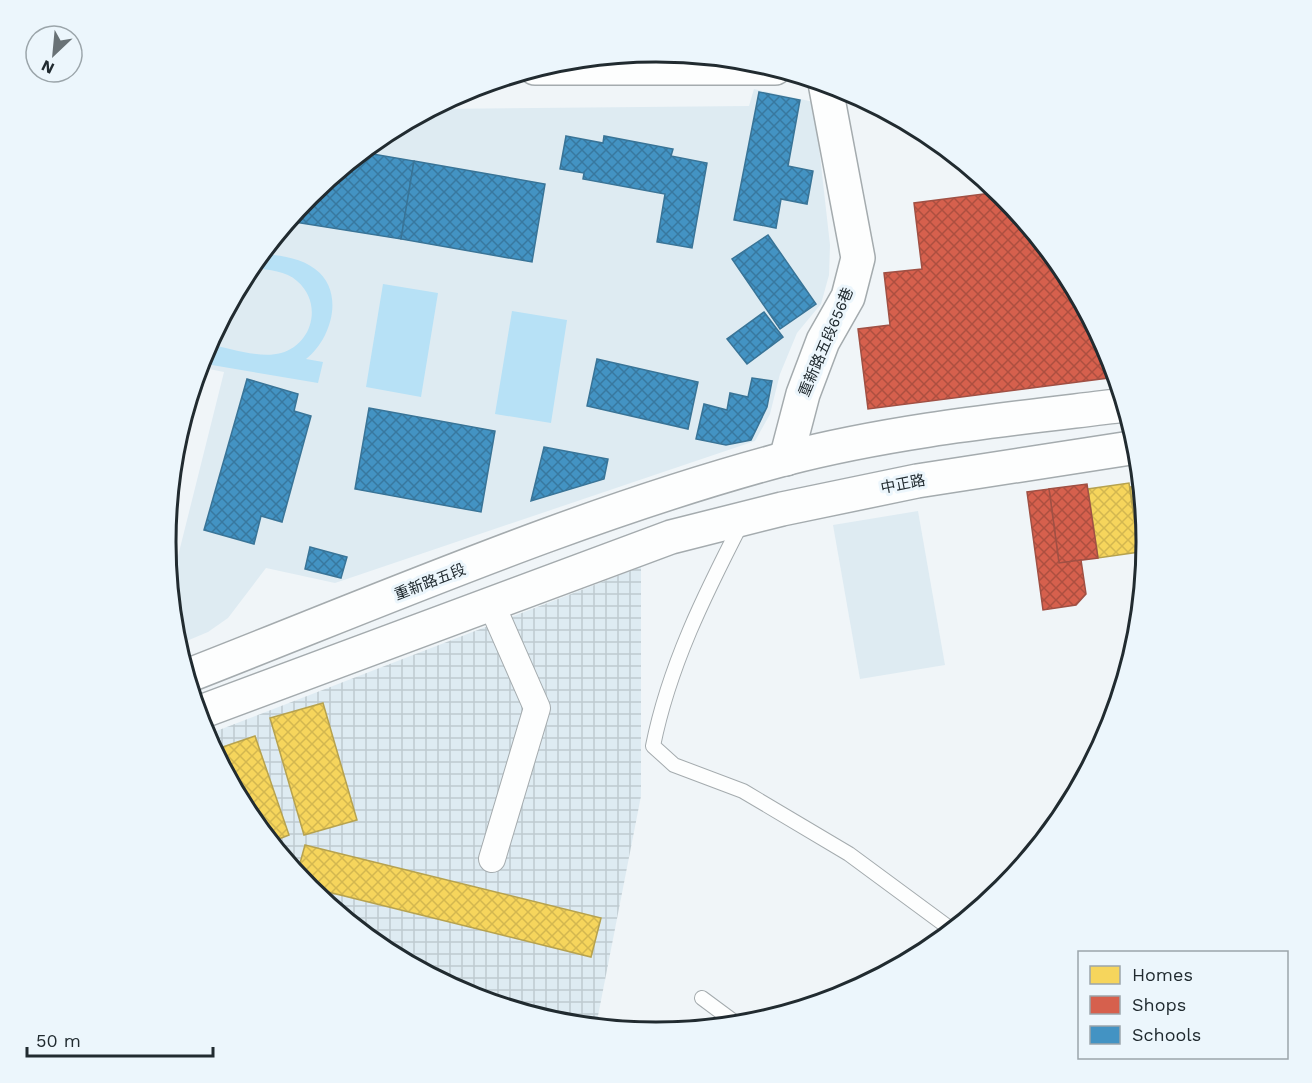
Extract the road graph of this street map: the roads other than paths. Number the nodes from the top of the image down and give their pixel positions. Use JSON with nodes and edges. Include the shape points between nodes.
{"nodes":[{"id":1,"x":581,"y":68,"type":"edge"},
{"id":2,"x":731,"y":68,"type":"edge"},
{"id":3,"x":827,"y":93,"type":"edge"},
{"id":4,"x":1117,"y":406,"type":"edge"},
{"id":5,"x":1127,"y":448,"type":"edge"},
{"id":6,"x":786,"y":459,"type":"junction"},
{"id":7,"x":743,"y":520,"type":"junction"},
{"id":8,"x":491,"y":603,"type":"junction"},
{"id":9,"x":194,"y":673,"type":"edge"},
{"id":10,"x":207,"y":710,"type":"edge"},
{"id":11,"x":492,"y":859,"type":"dead end"},
{"id":12,"x":945,"y":925,"type":"edge"},
{"id":13,"x":702,"y":998,"type":"dead end"},
{"id":14,"x":726,"y":1016,"type":"edge"}],
"edges":[{"from":1,"to":2,"type":"main road"},
{"from":3,"to":6,"type":"main road","name":"重新路五段656巷","via":[[858,258],[848,297],[823,341],[802,393]]},
{"from":4,"to":6,"type":"main road","via":[[910,433]]},
{"from":5,"to":7,"type":"main road","name":"中正路","via":[[917,480]]},
{"from":6,"to":9,"type":"main road","name":"重新路五段","via":[[675,491],[495,556]]},
{"from":7,"to":8,"type":"main road","name":"中正路","via":[[671,537]]},
{"from":7,"to":12,"type":"lane","via":[[701,602],[662,704],[653,746],[674,765],[743,791],[849,854]]},
{"from":8,"to":10,"type":"main road"},
{"from":8,"to":11,"type":"street","via":[[537,708]]},
{"from":13,"to":14,"type":"lane"}]}
